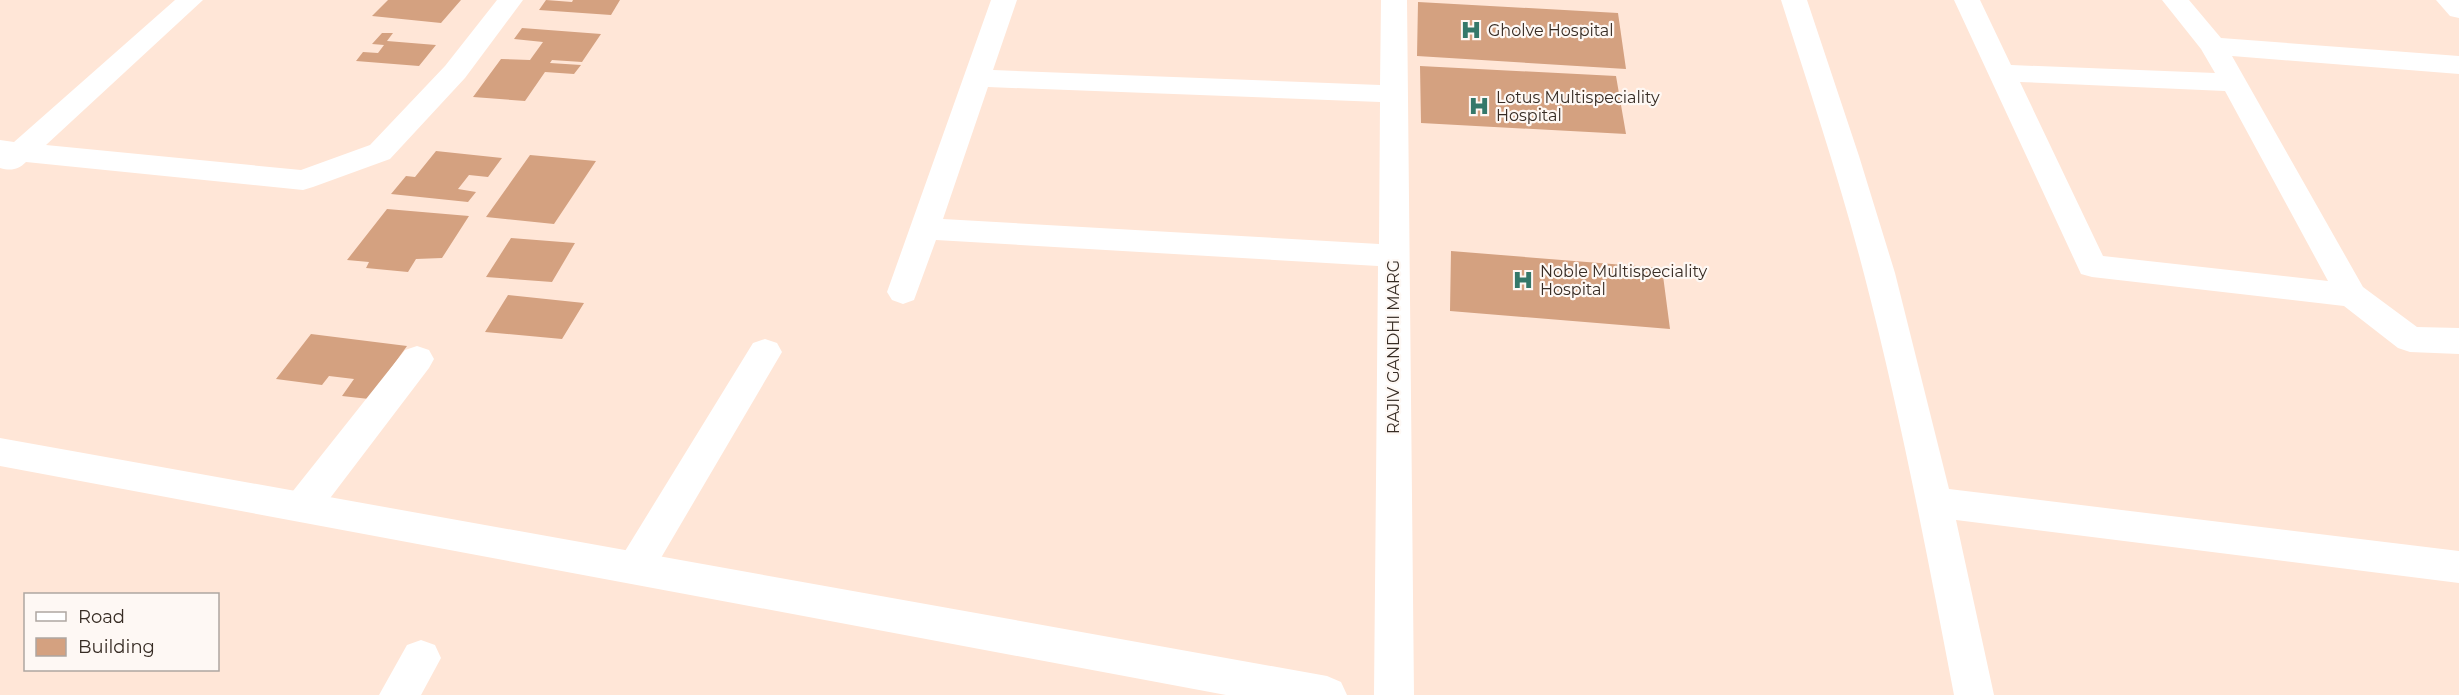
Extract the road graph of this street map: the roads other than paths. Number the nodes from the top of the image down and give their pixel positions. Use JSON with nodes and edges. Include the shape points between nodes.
{"nodes":[{"id":1,"x":190,"y":0,"type":"edge"},
{"id":2,"x":510,"y":0,"type":"edge"},
{"id":3,"x":1004,"y":0,"type":"edge"},
{"id":4,"x":1394,"y":0,"type":"edge"},
{"id":5,"x":1794,"y":0,"type":"edge"},
{"id":6,"x":1967,"y":0,"type":"edge"},
{"id":7,"x":2175,"y":0,"type":"edge"},
{"id":8,"x":2449,"y":0,"type":"edge"},
{"id":9,"x":2459,"y":10,"type":"edge"},
{"id":10,"x":2213,"y":46,"type":"junction"},
{"id":11,"x":2459,"y":66,"type":"edge"},
{"id":12,"x":2001,"y":73,"type":"junction"},
{"id":13,"x":977,"y":78,"type":"junction"},
{"id":14,"x":2232,"y":83,"type":"junction"},
{"id":15,"x":1393,"y":94,"type":"junction"},
{"id":16,"x":7,"y":158,"type":"edge"},
{"id":17,"x":925,"y":229,"type":"junction"},
{"id":18,"x":1394,"y":256,"type":"junction"},
{"id":19,"x":903,"y":292,"type":"dead end"},
{"id":20,"x":2352,"y":295,"type":"junction"},
{"id":21,"x":2459,"y":342,"type":"edge"},
{"id":22,"x":765,"y":352,"type":"dead end"},
{"id":23,"x":417,"y":359,"type":"dead end"},
{"id":24,"x":0,"y":452,"type":"edge"},
{"id":25,"x":1934,"y":502,"type":"junction"},
{"id":26,"x":302,"y":507,"type":"junction"},
{"id":27,"x":2459,"y":567,"type":"edge"},
{"id":28,"x":635,"y":568,"type":"junction"},
{"id":29,"x":421,"y":658,"type":"dead end"},
{"id":30,"x":399,"y":695,"type":"edge"},
{"id":31,"x":1327,"y":695,"type":"edge"},
{"id":32,"x":1394,"y":695,"type":"edge"},
{"id":33,"x":1974,"y":695,"type":"edge"}],
"edges":[{"from":1,"to":16,"type":"street"},
{"from":2,"to":16,"type":"street","via":[[455,72],[380,152],[303,180]]},
{"from":3,"to":13,"type":"street"},
{"from":4,"to":15,"type":"street","name":"RAJIV GANDHI MARG"},
{"from":5,"to":25,"type":"street","via":[[1842,143],[1889,312]]},
{"from":6,"to":12,"type":"street"},
{"from":7,"to":10,"type":"street"},
{"from":8,"to":9,"type":"street"},
{"from":10,"to":11,"type":"street"},
{"from":10,"to":14,"type":"street"},
{"from":12,"to":14,"type":"street"},
{"from":12,"to":20,"type":"street","via":[[2092,266]]},
{"from":13,"to":15,"type":"street"},
{"from":13,"to":17,"type":"street"},
{"from":14,"to":20,"type":"street"},
{"from":15,"to":18,"type":"street","name":"RAJIV GANDHI MARG"},
{"from":17,"to":18,"type":"street"},
{"from":17,"to":19,"type":"street"},
{"from":18,"to":32,"type":"street","name":"RAJIV GANDHI MARG"},
{"from":20,"to":21,"type":"street","via":[[2410,339]]},
{"from":22,"to":28,"type":"street"},
{"from":23,"to":26,"type":"street"},
{"from":24,"to":26,"type":"street"},
{"from":25,"to":27,"type":"street"},
{"from":25,"to":33,"type":"street"},
{"from":26,"to":28,"type":"street"},
{"from":28,"to":31,"type":"street"},
{"from":29,"to":30,"type":"street"}]}
